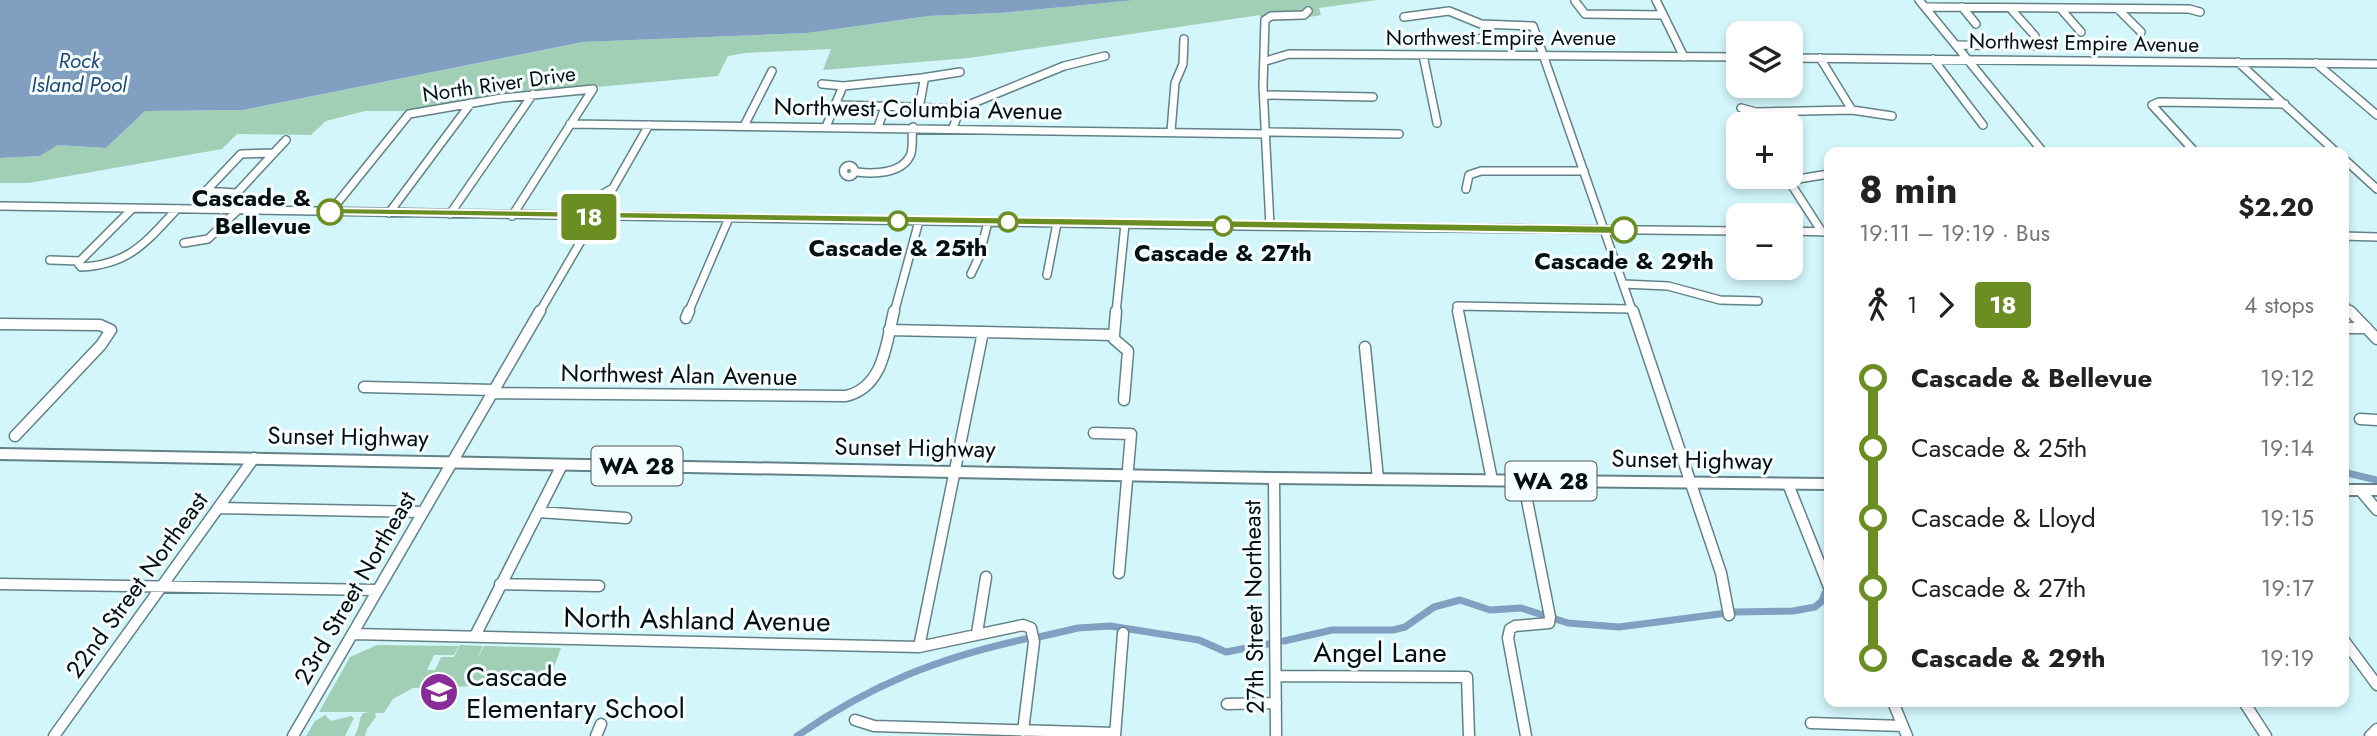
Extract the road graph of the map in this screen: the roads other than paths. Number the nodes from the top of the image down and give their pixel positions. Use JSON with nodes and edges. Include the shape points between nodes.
{"nodes":[{"id":1,"x":1656,"y":0,"type":"edge"},
{"id":2,"x":1919,"y":0,"type":"edge"},
{"id":3,"x":1967,"y":0,"type":"edge"},
{"id":4,"x":2066,"y":0,"type":"edge"},
{"id":5,"x":1576,"y":1,"type":"edge"},
{"id":6,"x":1927,"y":7,"type":"junction"},
{"id":7,"x":1962,"y":7,"type":"junction"},
{"id":8,"x":1974,"y":8,"type":"junction"},
{"id":9,"x":2010,"y":8,"type":"junction"},
{"id":10,"x":2060,"y":8,"type":"junction"},
{"id":11,"x":2072,"y":8,"type":"junction"},
{"id":12,"x":2118,"y":9,"type":"junction"},
{"id":13,"x":1308,"y":11,"type":"dead end"},
{"id":14,"x":2200,"y":12,"type":"dead end"},
{"id":15,"x":1663,"y":15,"type":"junction"},
{"id":16,"x":1404,"y":17,"type":"dead end"},
{"id":17,"x":1476,"y":23,"type":"junction"},
{"id":18,"x":1976,"y":24,"type":"dead end"},
{"id":19,"x":2081,"y":32,"type":"dead end"},
{"id":20,"x":2141,"y":32,"type":"dead end"},
{"id":21,"x":2035,"y":36,"type":"dead end"},
{"id":22,"x":1449,"y":38,"type":"dead end"},
{"id":23,"x":1471,"y":38,"type":"junction"},
{"id":24,"x":1184,"y":39,"type":"dead end"},
{"id":25,"x":1489,"y":39,"type":"dead end"},
{"id":26,"x":1958,"y":45,"type":"junction"},
{"id":27,"x":2034,"y":46,"type":"dead end"},
{"id":28,"x":1423,"y":55,"type":"junction"},
{"id":29,"x":1105,"y":56,"type":"dead end"},
{"id":30,"x":1544,"y":56,"type":"junction"},
{"id":31,"x":1684,"y":57,"type":"junction"},
{"id":32,"x":1726,"y":57,"type":"edge"},
{"id":33,"x":1803,"y":58,"type":"edge"},
{"id":34,"x":1820,"y":58,"type":"junction"},
{"id":35,"x":1933,"y":59,"type":"junction"},
{"id":36,"x":1969,"y":59,"type":"junction"},
{"id":37,"x":1266,"y":61,"type":"junction"},
{"id":38,"x":2238,"y":62,"type":"junction"},
{"id":39,"x":2316,"y":63,"type":"junction"},
{"id":40,"x":2377,"y":64,"type":"edge"},
{"id":41,"x":772,"y":71,"type":"dead end"},
{"id":42,"x":960,"y":72,"type":"dead end"},
{"id":43,"x":922,"y":78,"type":"junction"},
{"id":44,"x":822,"y":84,"type":"dead end"},
{"id":45,"x":843,"y":86,"type":"junction"},
{"id":46,"x":533,"y":94,"type":"junction"},
{"id":47,"x":1264,"y":95,"type":"junction"},
{"id":48,"x":1373,"y":97,"type":"dead end"},
{"id":49,"x":471,"y":103,"type":"junction"},
{"id":50,"x":2285,"y":104,"type":"junction"},
{"id":51,"x":834,"y":105,"type":"junction"},
{"id":52,"x":2152,"y":105,"type":"joint"},
{"id":53,"x":887,"y":107,"type":"junction"},
{"id":54,"x":913,"y":107,"type":"junction"},
{"id":55,"x":1741,"y":108,"type":"dead end"},
{"id":56,"x":953,"y":109,"type":"dead end"},
{"id":57,"x":1852,"y":110,"type":"junction"},
{"id":58,"x":2377,"y":115,"type":"edge"},
{"id":59,"x":1892,"y":116,"type":"dead end"},
{"id":60,"x":1437,"y":123,"type":"dead end"},
{"id":61,"x":570,"y":124,"type":"junction"},
{"id":62,"x":649,"y":125,"type":"junction"},
{"id":63,"x":1983,"y":125,"type":"dead end"},
{"id":64,"x":744,"y":126,"type":"junction"},
{"id":65,"x":826,"y":127,"type":"junction"},
{"id":66,"x":881,"y":127,"type":"junction"},
{"id":67,"x":913,"y":127,"type":"junction"},
{"id":68,"x":953,"y":128,"type":"junction"},
{"id":69,"x":1171,"y":131,"type":"junction"},
{"id":70,"x":1266,"y":133,"type":"junction"},
{"id":71,"x":1399,"y":134,"type":"dead end"},
{"id":72,"x":286,"y":140,"type":"dead end"},
{"id":73,"x":2039,"y":147,"type":"edge"},
{"id":74,"x":2190,"y":147,"type":"edge"},
{"id":75,"x":2331,"y":147,"type":"edge"},
{"id":76,"x":274,"y":153,"type":"junction"},
{"id":77,"x":2349,"y":164,"type":"edge"},
{"id":78,"x":1584,"y":171,"type":"junction"},
{"id":79,"x":857,"y":172,"type":"dead end"},
{"id":80,"x":1824,"y":175,"type":"edge"},
{"id":81,"x":1466,"y":188,"type":"dead end"},
{"id":82,"x":2377,"y":190,"type":"edge"},
{"id":83,"x":236,"y":193,"type":"junction"},
{"id":84,"x":601,"y":195,"type":"dead end"},
{"id":85,"x":0,"y":206,"type":"edge"},
{"id":86,"x":66,"y":208,"type":"joint"},
{"id":87,"x":132,"y":209,"type":"junction"},
{"id":88,"x":177,"y":209,"type":"junction"},
{"id":89,"x":221,"y":210,"type":"junction"},
{"id":90,"x":238,"y":210,"type":"junction"},
{"id":91,"x":330,"y":212,"type":"junction"},
{"id":92,"x":389,"y":213,"type":"junction"},
{"id":93,"x":450,"y":215,"type":"junction"},
{"id":94,"x":512,"y":215,"type":"junction"},
{"id":95,"x":595,"y":217,"type":"junction"},
{"id":96,"x":729,"y":218,"type":"junction"},
{"id":97,"x":919,"y":221,"type":"junction"},
{"id":98,"x":988,"y":222,"type":"junction"},
{"id":99,"x":1057,"y":223,"type":"junction"},
{"id":100,"x":1125,"y":224,"type":"junction"},
{"id":101,"x":1270,"y":226,"type":"junction"},
{"id":102,"x":1824,"y":229,"type":"edge"},
{"id":103,"x":1605,"y":230,"type":"junction"},
{"id":104,"x":1726,"y":231,"type":"edge"},
{"id":105,"x":1803,"y":231,"type":"edge"},
{"id":106,"x":1824,"y":232,"type":"edge"},
{"id":107,"x":2349,"y":236,"type":"edge"},
{"id":108,"x":2377,"y":237,"type":"edge"},
{"id":109,"x":184,"y":243,"type":"dead end"},
{"id":110,"x":50,"y":260,"type":"dead end"},
{"id":111,"x":80,"y":261,"type":"junction"},
{"id":112,"x":971,"y":274,"type":"dead end"},
{"id":113,"x":1047,"y":275,"type":"dead end"},
{"id":114,"x":1623,"y":284,"type":"junction"},
{"id":115,"x":1758,"y":301,"type":"dead end"},
{"id":116,"x":1631,"y":309,"type":"junction"},
{"id":117,"x":2349,"y":310,"type":"edge"},
{"id":118,"x":686,"y":318,"type":"dead end"},
{"id":119,"x":0,"y":324,"type":"edge"},
{"id":120,"x":2349,"y":328,"type":"edge"},
{"id":121,"x":2367,"y":328,"type":"junction"},
{"id":122,"x":889,"y":330,"type":"junction"},
{"id":123,"x":983,"y":331,"type":"junction"},
{"id":124,"x":1114,"y":334,"type":"junction"},
{"id":125,"x":2377,"y":339,"type":"edge"},
{"id":126,"x":1365,"y":347,"type":"dead end"},
{"id":127,"x":364,"y":387,"type":"dead end"},
{"id":128,"x":493,"y":392,"type":"junction"},
{"id":129,"x":1124,"y":400,"type":"dead end"},
{"id":130,"x":2360,"y":419,"type":"dead end"},
{"id":131,"x":2377,"y":420,"type":"edge"},
{"id":132,"x":1094,"y":433,"type":"dead end"},
{"id":133,"x":15,"y":436,"type":"dead end"},
{"id":134,"x":0,"y":454,"type":"edge"},
{"id":135,"x":254,"y":458,"type":"junction"},
{"id":136,"x":453,"y":462,"type":"junction"},
{"id":137,"x":562,"y":464,"type":"junction"},
{"id":138,"x":954,"y":472,"type":"junction"},
{"id":139,"x":1127,"y":475,"type":"junction"},
{"id":140,"x":1274,"y":478,"type":"junction"},
{"id":141,"x":1378,"y":479,"type":"junction"},
{"id":142,"x":1492,"y":480,"type":"junction"},
{"id":143,"x":1523,"y":480,"type":"junction"},
{"id":144,"x":1692,"y":482,"type":"junction"},
{"id":145,"x":1788,"y":484,"type":"junction"},
{"id":146,"x":1824,"y":484,"type":"edge"},
{"id":147,"x":2349,"y":490,"type":"edge"},
{"id":148,"x":2360,"y":490,"type":"junction"},
{"id":149,"x":2377,"y":490,"type":"edge"},
{"id":150,"x":219,"y":508,"type":"junction"},
{"id":151,"x":2377,"y":510,"type":"edge"},
{"id":152,"x":423,"y":512,"type":"junction"},
{"id":153,"x":538,"y":512,"type":"junction"},
{"id":154,"x":626,"y":518,"type":"dead end"},
{"id":155,"x":1119,"y":573,"type":"dead end"},
{"id":156,"x":1824,"y":575,"type":"edge"},
{"id":157,"x":986,"y":577,"type":"dead end"},
{"id":158,"x":0,"y":583,"type":"edge"},
{"id":159,"x":500,"y":584,"type":"junction"},
{"id":160,"x":163,"y":586,"type":"junction"},
{"id":161,"x":599,"y":586,"type":"dead end"},
{"id":162,"x":378,"y":590,"type":"junction"},
{"id":163,"x":1727,"y":610,"type":"dead end"},
{"id":164,"x":977,"y":633,"type":"junction"},
{"id":165,"x":1123,"y":633,"type":"dead end"},
{"id":166,"x":353,"y":634,"type":"junction"},
{"id":167,"x":475,"y":636,"type":"junction"},
{"id":168,"x":919,"y":647,"type":"junction"},
{"id":169,"x":2349,"y":647,"type":"edge"},
{"id":170,"x":1276,"y":676,"type":"junction"},
{"id":171,"x":2377,"y":685,"type":"edge"},
{"id":172,"x":1276,"y":703,"type":"junction"},
{"id":173,"x":1227,"y":704,"type":"dead end"},
{"id":174,"x":1895,"y":707,"type":"edge"},
{"id":175,"x":2247,"y":707,"type":"edge"},
{"id":176,"x":855,"y":720,"type":"dead end"},
{"id":177,"x":1811,"y":723,"type":"dead end"},
{"id":178,"x":601,"y":724,"type":"dead end"},
{"id":179,"x":2377,"y":729,"type":"edge"},
{"id":180,"x":1023,"y":731,"type":"junction"},
{"id":181,"x":1905,"y":731,"type":"edge"},
{"id":182,"x":1115,"y":735,"type":"edge"},
{"id":183,"x":54,"y":736,"type":"edge"},
{"id":184,"x":293,"y":736,"type":"edge"},
{"id":185,"x":596,"y":736,"type":"edge"},
{"id":186,"x":1276,"y":736,"type":"edge"},
{"id":187,"x":1469,"y":736,"type":"edge"},
{"id":188,"x":1526,"y":736,"type":"edge"},
{"id":189,"x":2266,"y":736,"type":"edge"},
{"id":190,"x":2370,"y":736,"type":"edge"}],
"edges":[{"from":1,"to":15,"type":"street"},
{"from":2,"to":6,"type":"street"},
{"from":3,"to":8,"type":"street"},
{"from":4,"to":11,"type":"street"},
{"from":5,"to":15,"type":"street","via":[[1585,14]]},
{"from":6,"to":7,"type":"street"},
{"from":6,"to":26,"type":"street"},
{"from":7,"to":8,"type":"street"},
{"from":7,"to":18,"type":"street"},
{"from":8,"to":9,"type":"street"},
{"from":9,"to":10,"type":"street"},
{"from":9,"to":21,"type":"street"},
{"from":10,"to":11,"type":"street"},
{"from":10,"to":19,"type":"street"},
{"from":11,"to":12,"type":"street"},
{"from":12,"to":14,"type":"street"},
{"from":12,"to":20,"type":"street"},
{"from":13,"to":37,"type":"street","via":[[1267,17]]},
{"from":15,"to":31,"type":"street"},
{"from":16,"to":17,"type":"street","via":[[1449,11]]},
{"from":17,"to":23,"type":"street","via":[[1469,29]]},
{"from":17,"to":30,"type":"street","via":[[1533,26]]},
{"from":22,"to":23,"type":"street"},
{"from":23,"to":25,"type":"street"},
{"from":24,"to":69,"type":"street"},
{"from":26,"to":27,"type":"street"},
{"from":26,"to":36,"type":"street"},
{"from":28,"to":30,"type":"street","name":"Northwest Empire Avenue"},
{"from":28,"to":37,"type":"street","name":"Northwest Empire Avenue","via":[[1289,54]]},
{"from":28,"to":60,"type":"street"},
{"from":29,"to":68,"type":"street","via":[[1063,66],[966,106]]},
{"from":30,"to":31,"type":"street","name":"Northwest Empire Avenue"},
{"from":30,"to":78,"type":"street"},
{"from":31,"to":32,"type":"street","name":"Northwest Empire Avenue"},
{"from":33,"to":34,"type":"street","name":"Northwest Empire Avenue"},
{"from":34,"to":35,"type":"street","name":"Northwest Empire Avenue"},
{"from":34,"to":57,"type":"street"},
{"from":35,"to":36,"type":"street","name":"Northwest Empire Avenue"},
{"from":35,"to":63,"type":"street"},
{"from":36,"to":38,"type":"street","name":"Northwest Empire Avenue"},
{"from":36,"to":73,"type":"street"},
{"from":37,"to":47,"type":"street"},
{"from":38,"to":39,"type":"street","name":"Northwest Empire Avenue"},
{"from":38,"to":50,"type":"street"},
{"from":39,"to":40,"type":"street","name":"Northwest Empire Avenue"},
{"from":39,"to":58,"type":"street"},
{"from":41,"to":64,"type":"street"},
{"from":42,"to":43,"type":"street"},
{"from":43,"to":45,"type":"street"},
{"from":43,"to":54,"type":"street","via":[[920,103]]},
{"from":44,"to":45,"type":"street"},
{"from":45,"to":51,"type":"street"},
{"from":46,"to":49,"type":"street","name":"North River Drive"},
{"from":46,"to":61,"type":"street","name":"North River Drive","via":[[593,89]]},
{"from":46,"to":93,"type":"street"},
{"from":47,"to":48,"type":"street"},
{"from":47,"to":70,"type":"street"},
{"from":49,"to":91,"type":"street","name":"North River Drive","via":[[410,114]]},
{"from":49,"to":92,"type":"street"},
{"from":50,"to":52,"type":"street"},
{"from":50,"to":75,"type":"street"},
{"from":51,"to":53,"type":"street"},
{"from":51,"to":65,"type":"street"},
{"from":52,"to":74,"type":"street"},
{"from":53,"to":54,"type":"street"},
{"from":53,"to":66,"type":"street"},
{"from":54,"to":56,"type":"street"},
{"from":55,"to":57,"type":"street","via":[[1756,112]]},
{"from":57,"to":59,"type":"street"},
{"from":61,"to":62,"type":"street","name":"Northwest Columbia Avenue"},
{"from":61,"to":94,"type":"street"},
{"from":62,"to":64,"type":"street","name":"Northwest Columbia Avenue"},
{"from":62,"to":84,"type":"street","via":[[613,188]]},
{"from":64,"to":65,"type":"street","name":"Northwest Columbia Avenue"},
{"from":65,"to":66,"type":"street","name":"Northwest Columbia Avenue"},
{"from":66,"to":67,"type":"street","name":"Northwest Columbia Avenue"},
{"from":67,"to":68,"type":"street","name":"Northwest Columbia Avenue"},
{"from":67,"to":79,"type":"street","via":[[912,149],[904,162],[879,173]]},
{"from":68,"to":69,"type":"street","name":"Northwest Columbia Avenue"},
{"from":69,"to":70,"type":"street","name":"Northwest Columbia Avenue"},
{"from":70,"to":71,"type":"street","name":"Northwest Columbia Avenue"},
{"from":70,"to":101,"type":"street"},
{"from":72,"to":76,"type":"street"},
{"from":76,"to":83,"type":"street"},
{"from":76,"to":83,"type":"street","via":[[241,154],[206,191]]},
{"from":77,"to":82,"type":"street"},
{"from":78,"to":81,"type":"street","via":[[1481,171],[1469,175]]},
{"from":78,"to":103,"type":"street"},
{"from":80,"to":102,"type":"street","via":[[1791,184]]},
{"from":83,"to":89,"type":"street"},
{"from":85,"to":86,"type":"street"},
{"from":86,"to":87,"type":"street"},
{"from":87,"to":88,"type":"street"},
{"from":87,"to":111,"type":"street"},
{"from":88,"to":89,"type":"street"},
{"from":88,"to":111,"type":"street","via":[[132,257],[102,268],[81,267]]},
{"from":89,"to":90,"type":"street"},
{"from":90,"to":91,"type":"street"},
{"from":90,"to":109,"type":"street","via":[[207,240]]},
{"from":91,"to":92,"type":"street"},
{"from":92,"to":93,"type":"street"},
{"from":93,"to":94,"type":"street"},
{"from":94,"to":95,"type":"street"},
{"from":95,"to":96,"type":"street"},
{"from":95,"to":128,"type":"street","name":"23rd Street Northeast"},
{"from":96,"to":97,"type":"street"},
{"from":96,"to":118,"type":"street"},
{"from":97,"to":98,"type":"street"},
{"from":97,"to":122,"type":"street"},
{"from":98,"to":99,"type":"street"},
{"from":98,"to":112,"type":"street"},
{"from":99,"to":100,"type":"street"},
{"from":99,"to":113,"type":"street"},
{"from":100,"to":101,"type":"street"},
{"from":100,"to":124,"type":"street"},
{"from":101,"to":103,"type":"street"},
{"from":103,"to":104,"type":"street"},
{"from":103,"to":114,"type":"street"},
{"from":105,"to":106,"type":"street"},
{"from":107,"to":108,"type":"street"},
{"from":110,"to":111,"type":"street"},
{"from":114,"to":115,"type":"street","via":[[1668,286],[1720,300]]},
{"from":114,"to":116,"type":"street"},
{"from":116,"to":142,"type":"street","via":[[1459,306]]},
{"from":116,"to":144,"type":"street"},
{"from":117,"to":121,"type":"street"},
{"from":119,"to":133,"type":"street","via":[[93,325],[108,327],[111,333]]},
{"from":120,"to":121,"type":"street"},
{"from":121,"to":125,"type":"street"},
{"from":122,"to":123,"type":"street"},
{"from":122,"to":128,"type":"street","name":"Northwest Alan Avenue","via":[[876,378],[850,396]]},
{"from":123,"to":124,"type":"street"},
{"from":123,"to":138,"type":"street"},
{"from":124,"to":129,"type":"street","via":[[1128,351]]},
{"from":126,"to":141,"type":"street"},
{"from":127,"to":128,"type":"street","name":"Northwest Alan Avenue"},
{"from":128,"to":136,"type":"street","name":"23rd Street Northeast"},
{"from":130,"to":131,"type":"street"},
{"from":132,"to":139,"type":"street","via":[[1130,434]]},
{"from":134,"to":135,"type":"highway","name":"Sunset Highway","number":"WA 28"},
{"from":135,"to":136,"type":"highway","name":"Sunset Highway","number":"WA 28"},
{"from":135,"to":150,"type":"street","name":"22nd Street Northeast"},
{"from":136,"to":137,"type":"highway","name":"Sunset Highway","number":"WA 28"},
{"from":136,"to":152,"type":"street","name":"23rd Street Northeast"},
{"from":137,"to":138,"type":"highway","name":"Sunset Highway","number":"WA 28"},
{"from":137,"to":153,"type":"street"},
{"from":138,"to":139,"type":"highway","name":"Sunset Highway","number":"WA 28"},
{"from":138,"to":168,"type":"street"},
{"from":139,"to":140,"type":"highway","name":"Sunset Highway","number":"WA 28"},
{"from":139,"to":155,"type":"street"},
{"from":140,"to":141,"type":"highway","name":"Sunset Highway","number":"WA 28"},
{"from":140,"to":170,"type":"street","name":"27th Street Northeast"},
{"from":141,"to":142,"type":"highway","name":"Sunset Highway","number":"WA 28"},
{"from":142,"to":143,"type":"highway","name":"Sunset Highway","number":"WA 28"},
{"from":143,"to":144,"type":"highway","name":"Sunset Highway","number":"WA 28"},
{"from":143,"to":188,"type":"street","via":[[1549,617],[1549,623],[1517,624],[1508,638]]},
{"from":144,"to":145,"type":"highway","name":"Sunset Highway","number":"WA 28"},
{"from":144,"to":163,"type":"street","via":[[1721,573]]},
{"from":145,"to":146,"type":"highway","name":"Sunset Highway","number":"WA 28"},
{"from":145,"to":156,"type":"street"},
{"from":147,"to":148,"type":"highway"},
{"from":148,"to":149,"type":"highway"},
{"from":148,"to":151,"type":"street"},
{"from":150,"to":152,"type":"street"},
{"from":150,"to":160,"type":"street","name":"22nd Street Northeast"},
{"from":152,"to":162,"type":"street","name":"23rd Street Northeast"},
{"from":153,"to":154,"type":"street"},
{"from":153,"to":159,"type":"street"},
{"from":157,"to":164,"type":"street"},
{"from":158,"to":160,"type":"street"},
{"from":159,"to":161,"type":"street"},
{"from":159,"to":167,"type":"street"},
{"from":160,"to":162,"type":"street"},
{"from":160,"to":183,"type":"street","name":"22nd Street Northeast"},
{"from":162,"to":166,"type":"street","name":"23rd Street Northeast"},
{"from":164,"to":168,"type":"street","name":"North Ashland Avenue"},
{"from":164,"to":180,"type":"street","name":"North Ashland Avenue","via":[[1023,625],[1034,634]]},
{"from":165,"to":182,"type":"street"},
{"from":166,"to":167,"type":"street","name":"North Ashland Avenue"},
{"from":166,"to":184,"type":"street","name":"23rd Street Northeast"},
{"from":167,"to":168,"type":"street","name":"North Ashland Avenue"},
{"from":169,"to":171,"type":"street"},
{"from":170,"to":172,"type":"street","name":"27th Street Northeast"},
{"from":170,"to":187,"type":"street","name":"Angel Lane","via":[[1467,677]]},
{"from":172,"to":173,"type":"street"},
{"from":172,"to":186,"type":"street","name":"27th Street Northeast"},
{"from":174,"to":181,"type":"street"},
{"from":175,"to":189,"type":"street"},
{"from":176,"to":180,"type":"street","via":[[874,726]]},
{"from":177,"to":181,"type":"street"},
{"from":178,"to":185,"type":"street"},
{"from":179,"to":190,"type":"street"},
{"from":180,"to":182,"type":"street"}]}
